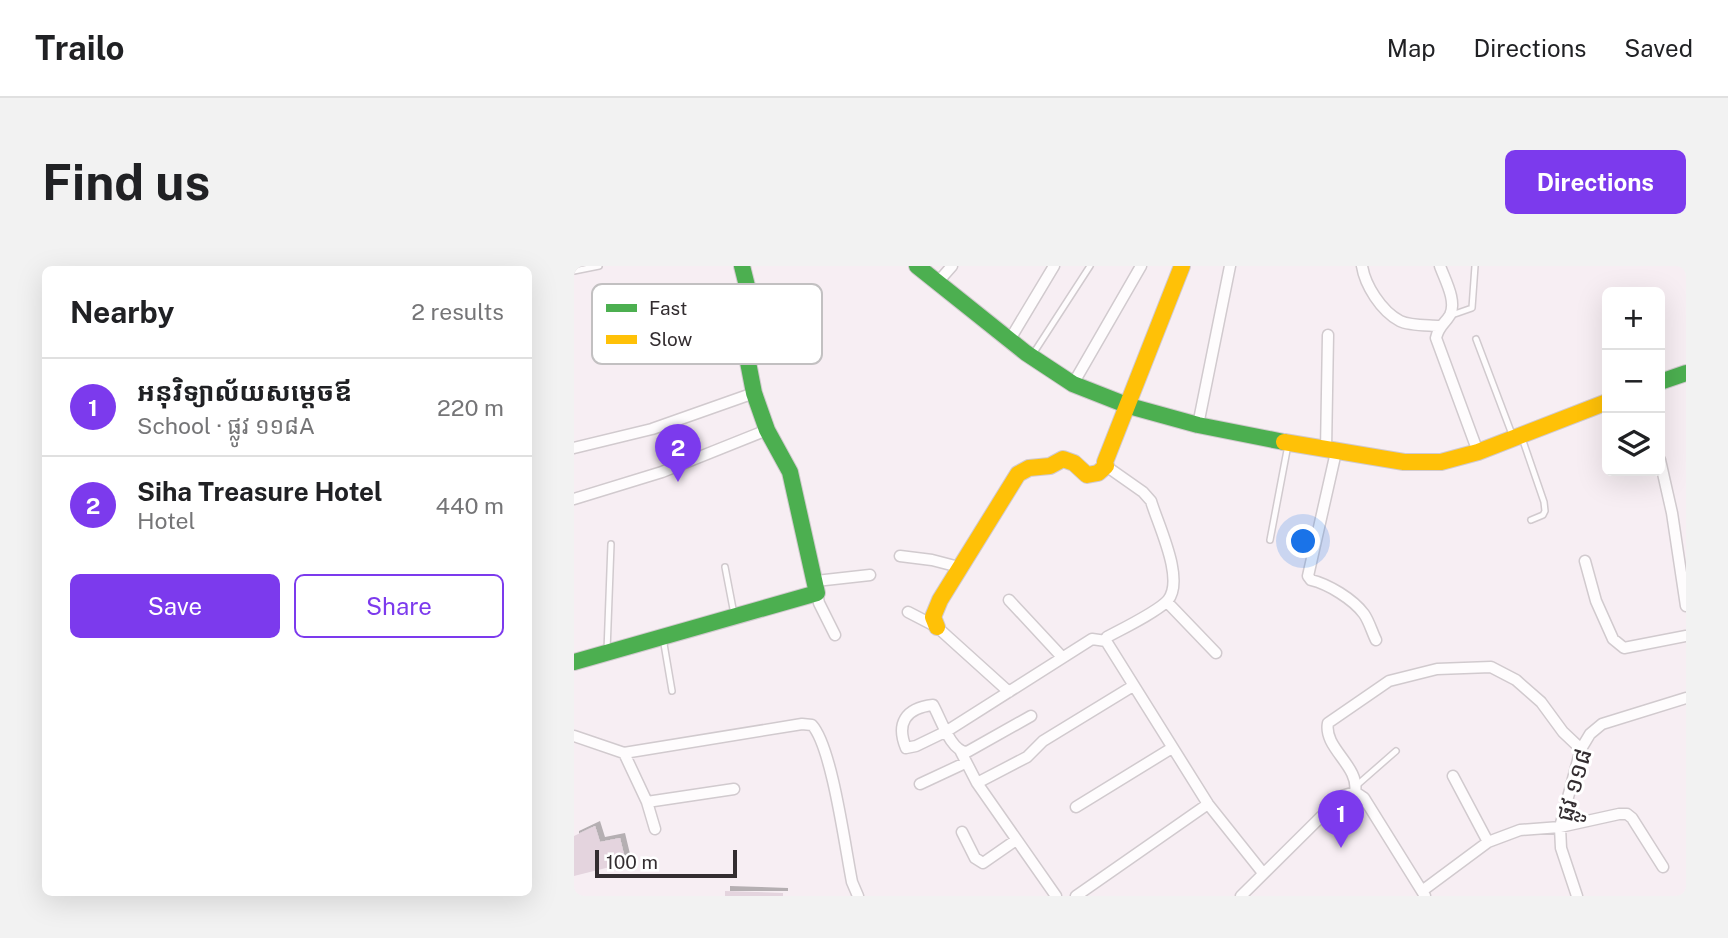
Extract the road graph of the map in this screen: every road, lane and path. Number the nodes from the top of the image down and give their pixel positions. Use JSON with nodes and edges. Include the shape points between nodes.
{"nodes":[{"id":1,"x":599,"y":266,"type":"edge"},
{"id":2,"x":742,"y":266,"type":"edge"},
{"id":3,"x":917,"y":266,"type":"edge"},
{"id":4,"x":952,"y":266,"type":"edge"},
{"id":5,"x":1054,"y":266,"type":"edge"},
{"id":6,"x":1090,"y":266,"type":"edge"},
{"id":7,"x":1140,"y":266,"type":"edge"},
{"id":8,"x":1182,"y":266,"type":"edge"},
{"id":9,"x":1230,"y":266,"type":"edge"},
{"id":10,"x":1362,"y":266,"type":"edge"},
{"id":11,"x":1440,"y":266,"type":"edge"},
{"id":12,"x":1475,"y":266,"type":"edge"},
{"id":13,"x":574,"y":271,"type":"edge"},
{"id":14,"x":937,"y":283,"type":"junction"},
{"id":15,"x":746,"y":284,"type":"edge"},
{"id":16,"x":1449,"y":316,"type":"junction"},
{"id":17,"x":1439,"y":326,"type":"junction"},
{"id":18,"x":1328,"y":335,"type":"dead end"},
{"id":19,"x":1476,"y":339,"type":"dead end"},
{"id":20,"x":1009,"y":341,"type":"junction"},
{"id":21,"x":1031,"y":357,"type":"junction"},
{"id":22,"x":748,"y":364,"type":"edge"},
{"id":23,"x":1686,"y":373,"type":"edge"},
{"id":24,"x":1665,"y":380,"type":"edge"},
{"id":25,"x":1073,"y":384,"type":"junction"},
{"id":26,"x":754,"y":393,"type":"junction"},
{"id":27,"x":1602,"y":404,"type":"edge"},
{"id":28,"x":1129,"y":406,"type":"junction"},
{"id":29,"x":1198,"y":425,"type":"junction"},
{"id":30,"x":767,"y":430,"type":"junction"},
{"id":31,"x":1517,"y":436,"type":"junction"},
{"id":32,"x":1289,"y":442,"type":"junction"},
{"id":33,"x":574,"y":448,"type":"edge"},
{"id":34,"x":1331,"y":451,"type":"junction"},
{"id":35,"x":1478,"y":452,"type":"junction"},
{"id":36,"x":1106,"y":466,"type":"junction"},
{"id":37,"x":1664,"y":476,"type":"edge"},
{"id":38,"x":574,"y":499,"type":"edge"},
{"id":39,"x":1531,"y":520,"type":"dead end"},
{"id":40,"x":1270,"y":540,"type":"dead end"},
{"id":41,"x":611,"y":544,"type":"dead end"},
{"id":42,"x":900,"y":556,"type":"dead end"},
{"id":43,"x":1585,"y":562,"type":"dead end"},
{"id":44,"x":725,"y":567,"type":"dead end"},
{"id":45,"x":960,"y":567,"type":"junction"},
{"id":46,"x":870,"y":575,"type":"dead end"},
{"id":47,"x":816,"y":587,"type":"junction"},
{"id":48,"x":1009,"y":600,"type":"dead end"},
{"id":49,"x":1167,"y":602,"type":"junction"},
{"id":50,"x":1686,"y":606,"type":"edge"},
{"id":51,"x":908,"y":612,"type":"dead end"},
{"id":52,"x":734,"y":617,"type":"junction"},
{"id":53,"x":937,"y":626,"type":"junction"},
{"id":54,"x":835,"y":635,"type":"dead end"},
{"id":55,"x":1686,"y":636,"type":"edge"},
{"id":56,"x":663,"y":638,"type":"junction"},
{"id":57,"x":1377,"y":640,"type":"dead end"},
{"id":58,"x":1106,"y":641,"type":"junction"},
{"id":59,"x":1216,"y":653,"type":"dead end"},
{"id":60,"x":607,"y":654,"type":"junction"},
{"id":61,"x":1062,"y":657,"type":"junction"},
{"id":62,"x":574,"y":662,"type":"edge"},
{"id":63,"x":1133,"y":686,"type":"junction"},
{"id":64,"x":672,"y":691,"type":"dead end"},
{"id":65,"x":1009,"y":692,"type":"junction"},
{"id":66,"x":1686,"y":698,"type":"edge"},
{"id":67,"x":1031,"y":716,"type":"dead end"},
{"id":68,"x":947,"y":731,"type":"junction"},
{"id":69,"x":574,"y":736,"type":"edge"},
{"id":70,"x":1172,"y":748,"type":"junction"},
{"id":71,"x":1581,"y":749,"type":"junction"},
{"id":72,"x":1396,"y":751,"type":"dead end"},
{"id":73,"x":624,"y":753,"type":"junction"},
{"id":74,"x":963,"y":757,"type":"junction"},
{"id":75,"x":1453,"y":776,"type":"dead end"},
{"id":76,"x":977,"y":783,"type":"junction"},
{"id":77,"x":920,"y":784,"type":"dead end"},
{"id":78,"x":734,"y":789,"type":"dead end"},
{"id":79,"x":1355,"y":789,"type":"junction"},
{"id":80,"x":646,"y":802,"type":"junction"},
{"id":81,"x":1208,"y":804,"type":"junction"},
{"id":82,"x":1076,"y":807,"type":"dead end"},
{"id":83,"x":1560,"y":827,"type":"junction"},
{"id":84,"x":655,"y":829,"type":"dead end"},
{"id":85,"x":962,"y":832,"type":"dead end"},
{"id":86,"x":1016,"y":840,"type":"junction"},
{"id":87,"x":1488,"y":842,"type":"junction"},
{"id":88,"x":1662,"y":867,"type":"dead end"},
{"id":89,"x":1263,"y":873,"type":"junction"},
{"id":90,"x":1423,"y":893,"type":"edge"},
{"id":91,"x":858,"y":896,"type":"edge"},
{"id":92,"x":1056,"y":896,"type":"edge"},
{"id":93,"x":1076,"y":896,"type":"edge"},
{"id":94,"x":1241,"y":896,"type":"edge"},
{"id":95,"x":1577,"y":896,"type":"edge"}],
"edges":[{"from":1,"to":13,"type":"lane"},
{"from":2,"to":15,"type":"street"},
{"from":3,"to":14,"type":"street"},
{"from":4,"to":14,"type":"street"},
{"from":5,"to":20,"type":"street"},
{"from":6,"to":21,"type":"lane"},
{"from":7,"to":25,"type":"street"},
{"from":8,"to":28,"type":"street"},
{"from":9,"to":29,"type":"street"},
{"from":10,"to":17,"type":"street","via":[[1364,280],[1401,322]]},
{"from":11,"to":16,"type":"street","via":[[1453,305]]},
{"from":12,"to":16,"type":"lane","via":[[1472,308]]},
{"from":14,"to":20,"type":"street"},
{"from":16,"to":17,"type":"street"},
{"from":17,"to":35,"type":"street","via":[[1436,338]]},
{"from":18,"to":34,"type":"street"},
{"from":19,"to":31,"type":"lane"},
{"from":20,"to":21,"type":"street"},
{"from":21,"to":25,"type":"street"},
{"from":22,"to":26,"type":"street"},
{"from":23,"to":24,"type":"street"},
{"from":25,"to":28,"type":"street"},
{"from":26,"to":30,"type":"street"},
{"from":26,"to":33,"type":"street","via":[[652,429]]},
{"from":27,"to":31,"type":"street"},
{"from":28,"to":29,"type":"street"},
{"from":28,"to":36,"type":"street"},
{"from":29,"to":32,"type":"street"},
{"from":30,"to":38,"type":"street","via":[[662,472]]},
{"from":30,"to":47,"type":"street","via":[[790,472]]},
{"from":31,"to":35,"type":"street"},
{"from":31,"to":39,"type":"lane","via":[[1544,502],[1543,515]]},
{"from":32,"to":34,"type":"street"},
{"from":32,"to":40,"type":"lane"},
{"from":34,"to":35,"type":"street","via":[[1404,462],[1441,461]]},
{"from":34,"to":57,"type":"street","via":[[1308,576],[1337,591],[1365,614]]},
{"from":36,"to":45,"type":"street","via":[[1096,475],[1062,459],[1048,467],[1023,469]]},
{"from":36,"to":49,"type":"street","via":[[1151,501],[1175,576]]},
{"from":37,"to":50,"type":"street"},
{"from":41,"to":60,"type":"lane"},
{"from":42,"to":45,"type":"street"},
{"from":43,"to":55,"type":"street","via":[[1596,601],[1617,644],[1625,648]]},
{"from":44,"to":52,"type":"lane"},
{"from":45,"to":53,"type":"street","via":[[935,609]]},
{"from":46,"to":47,"type":"street"},
{"from":47,"to":52,"type":"street"},
{"from":47,"to":54,"type":"street"},
{"from":48,"to":61,"type":"street"},
{"from":49,"to":58,"type":"street"},
{"from":49,"to":59,"type":"street"},
{"from":51,"to":53,"type":"street"},
{"from":52,"to":56,"type":"street"},
{"from":53,"to":65,"type":"street"},
{"from":56,"to":60,"type":"street"},
{"from":56,"to":64,"type":"lane"},
{"from":58,"to":61,"type":"street","via":[[1092,639]]},
{"from":58,"to":63,"type":"street"},
{"from":60,"to":62,"type":"street"},
{"from":61,"to":65,"type":"street"},
{"from":63,"to":70,"type":"street"},
{"from":63,"to":76,"type":"street","via":[[1043,741],[1027,757]]},
{"from":65,"to":68,"type":"street"},
{"from":66,"to":71,"type":"street","name":"ផ្លូវ ១១៨","via":[[1602,724]]},
{"from":67,"to":74,"type":"street"},
{"from":68,"to":68,"type":"street","via":[[906,748],[901,734],[902,722],[909,715],[933,705]]},
{"from":68,"to":74,"type":"street"},
{"from":69,"to":73,"type":"street"},
{"from":70,"to":81,"type":"street"},
{"from":70,"to":82,"type":"street"},
{"from":71,"to":79,"type":"street","via":[[1516,680],[1491,667],[1437,669],[1389,681],[1328,723],[1328,734],[1355,779]]},
{"from":71,"to":83,"type":"street","name":"ផ្លូវ ១១៨"},
{"from":72,"to":79,"type":"lane"},
{"from":73,"to":80,"type":"street"},
{"from":73,"to":91,"type":"street","via":[[812,725],[820,734],[832,776]]},
{"from":74,"to":76,"type":"street"},
{"from":74,"to":77,"type":"street"},
{"from":75,"to":87,"type":"street"},
{"from":76,"to":86,"type":"street"},
{"from":78,"to":80,"type":"street"},
{"from":79,"to":89,"type":"street","via":[[1342,796]]},
{"from":79,"to":90,"type":"street"},
{"from":80,"to":84,"type":"street"},
{"from":81,"to":89,"type":"street"},
{"from":81,"to":93,"type":"street"},
{"from":83,"to":87,"type":"street","via":[[1520,830]]},
{"from":83,"to":88,"type":"street","via":[[1627,814],[1640,827]]},
{"from":83,"to":95,"type":"street","name":"ផ្លូវ ១១៨","via":[[1561,848]]},
{"from":85,"to":86,"type":"street","via":[[982,863]]},
{"from":86,"to":92,"type":"street"},
{"from":87,"to":90,"type":"street"},
{"from":89,"to":94,"type":"street"}]}
